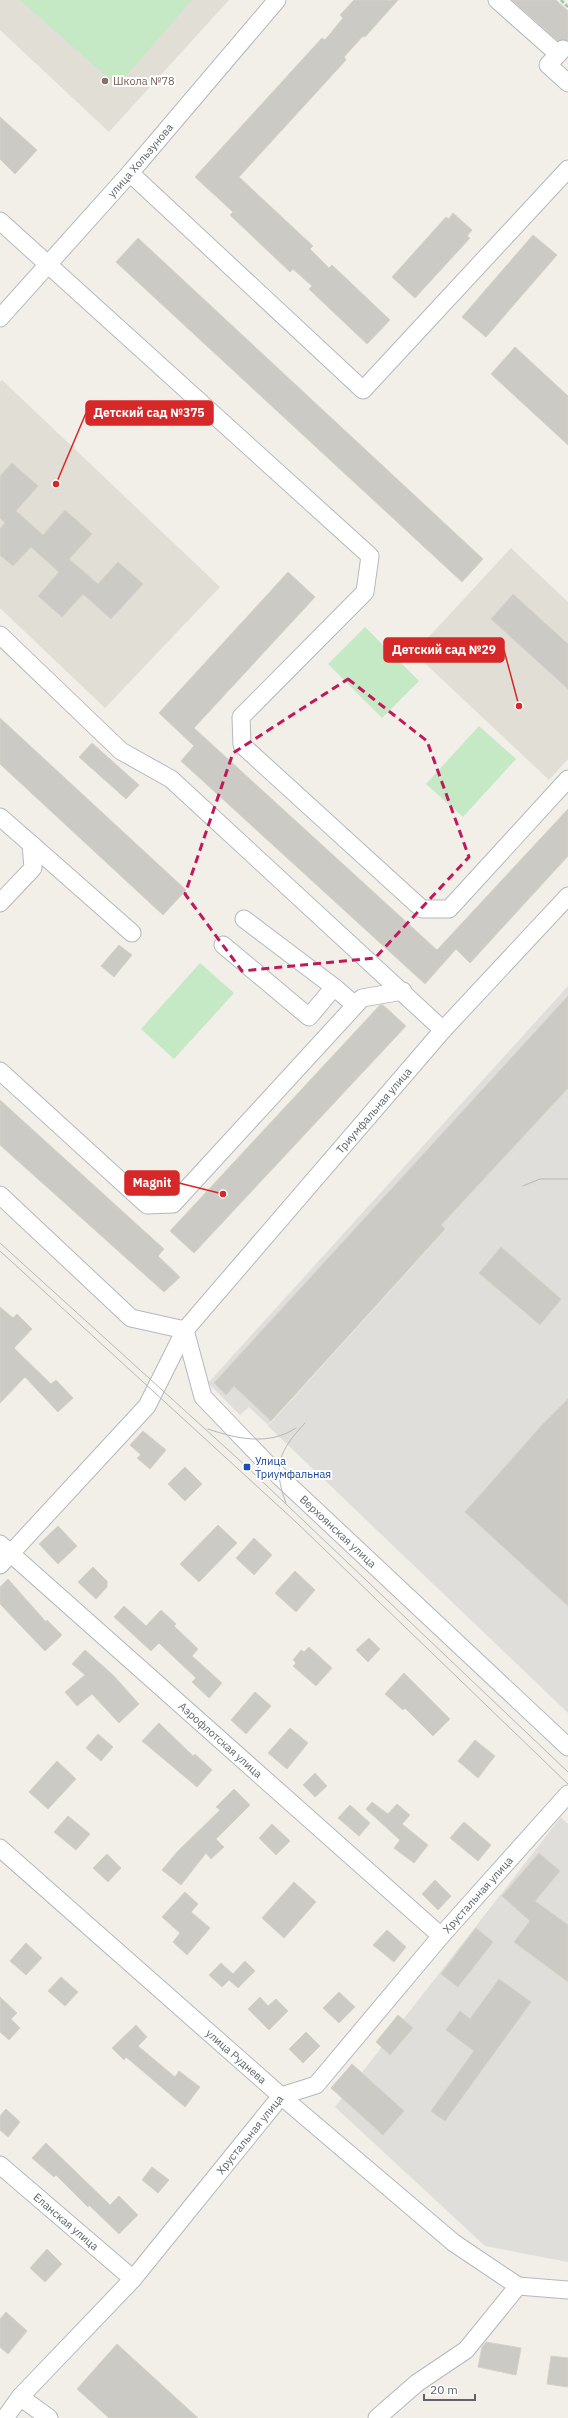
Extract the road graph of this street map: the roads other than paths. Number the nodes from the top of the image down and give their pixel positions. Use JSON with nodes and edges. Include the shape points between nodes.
{"nodes":[{"id":1,"x":277,"y":0,"type":"edge"},
{"id":2,"x":497,"y":0,"type":"edge"},
{"id":3,"x":568,"y":83,"type":"edge"},
{"id":4,"x":568,"y":168,"type":"edge"},
{"id":5,"x":130,"y":173,"type":"junction"},
{"id":6,"x":0,"y":221,"type":"edge"},
{"id":7,"x":48,"y":265,"type":"junction"},
{"id":8,"x":0,"y":318,"type":"edge"},
{"id":9,"x":0,"y":635,"type":"edge"},
{"id":10,"x":568,"y":779,"type":"edge"},
{"id":11,"x":0,"y":817,"type":"edge"},
{"id":12,"x":31,"y":844,"type":"junction"},
{"id":13,"x":568,"y":896,"type":"edge"},
{"id":14,"x":0,"y":903,"type":"edge"},
{"id":15,"x":244,"y":918,"type":"dead end"},
{"id":16,"x":132,"y":933,"type":"dead end"},
{"id":17,"x":223,"y":945,"type":"dead end"},
{"id":18,"x":334,"y":987,"type":"junction"},
{"id":19,"x":404,"y":991,"type":"junction"},
{"id":20,"x":355,"y":1005,"type":"junction"},
{"id":21,"x":443,"y":1030,"type":"junction"},
{"id":22,"x":0,"y":1071,"type":"edge"},
{"id":23,"x":0,"y":1195,"type":"edge"},
{"id":24,"x":185,"y":1330,"type":"junction"},
{"id":25,"x":4,"y":1554,"type":"edge"},
{"id":26,"x":568,"y":1747,"type":"edge"},
{"id":27,"x":568,"y":1794,"type":"edge"},
{"id":28,"x":0,"y":1848,"type":"edge"},
{"id":29,"x":441,"y":1936,"type":"junction"},
{"id":30,"x":281,"y":2096,"type":"junction"},
{"id":31,"x":0,"y":2165,"type":"edge"},
{"id":32,"x":132,"y":2278,"type":"junction"},
{"id":33,"x":518,"y":2286,"type":"junction"},
{"id":34,"x":568,"y":2290,"type":"edge"},
{"id":35,"x":20,"y":2397,"type":"junction"},
{"id":36,"x":5,"y":2418,"type":"edge"},
{"id":37,"x":48,"y":2418,"type":"edge"},
{"id":38,"x":377,"y":2418,"type":"edge"}],
"edges":[{"from":1,"to":5,"type":"street","name":"улица Хользунова"},
{"from":2,"to":3,"type":"street","via":[[560,52],[548,65]]},
{"from":4,"to":5,"type":"street","via":[[363,390]]},
{"from":5,"to":7,"type":"street","name":"улица Хользунова"},
{"from":6,"to":7,"type":"street"},
{"from":7,"to":8,"type":"street","name":"улица Хользунова"},
{"from":7,"to":10,"type":"street","via":[[370,556],[365,592],[241,717],[242,745],[422,909],[449,909]]},
{"from":9,"to":19,"type":"street","via":[[121,751],[172,779]]},
{"from":11,"to":12,"type":"street"},
{"from":12,"to":14,"type":"street","via":[[33,868]]},
{"from":12,"to":16,"type":"street"},
{"from":13,"to":21,"type":"street","name":"Триумфальная улица"},
{"from":15,"to":18,"type":"street"},
{"from":17,"to":18,"type":"street","via":[[309,1017]]},
{"from":18,"to":20,"type":"street"},
{"from":19,"to":20,"type":"street","via":[[362,998]]},
{"from":19,"to":21,"type":"street"},
{"from":20,"to":22,"type":"street","via":[[173,1204],[147,1205]]},
{"from":21,"to":24,"type":"street","name":"Триумфальная улица"},
{"from":23,"to":24,"type":"street","via":[[131,1318]]},
{"from":24,"to":25,"type":"street","name":"Триумфальная улица","via":[[147,1406]]},
{"from":24,"to":26,"type":"street","name":"Верхоянская улица","via":[[202,1397],[279,1476]]},
{"from":25,"to":29,"type":"street","name":"Аэрофлотская улица"},
{"from":27,"to":29,"type":"street","name":"Хрустальная улица"},
{"from":28,"to":30,"type":"street","name":"улица Руднева"},
{"from":29,"to":30,"type":"street","name":"Хрустальная улица","via":[[316,2085]]},
{"from":30,"to":32,"type":"street","name":"Хрустальная улица"},
{"from":30,"to":33,"type":"street","name":"улица Руднева","via":[[454,2242]]},
{"from":31,"to":32,"type":"street","name":"Еланская улица"},
{"from":32,"to":35,"type":"street","name":"Хрустальная улица"},
{"from":33,"to":34,"type":"street"},
{"from":33,"to":38,"type":"street","via":[[466,2350],[417,2383]]},
{"from":35,"to":36,"type":"street","name":"Хрустальная улица"},
{"from":35,"to":37,"type":"street"}]}
